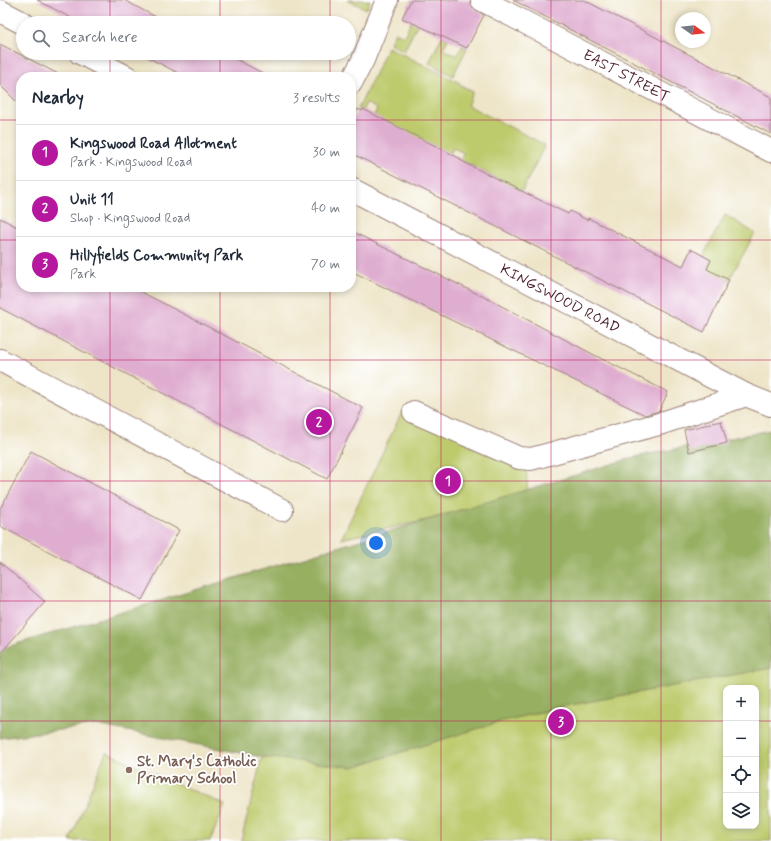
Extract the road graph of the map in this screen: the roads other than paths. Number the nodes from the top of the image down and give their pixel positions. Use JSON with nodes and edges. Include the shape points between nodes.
{"nodes":[{"id":1,"x":387,"y":0,"type":"edge"},
{"id":2,"x":482,"y":0,"type":"edge"},
{"id":3,"x":0,"y":11,"type":"edge"},
{"id":4,"x":16,"y":19,"type":"edge"},
{"id":5,"x":94,"y":60,"type":"edge"},
{"id":6,"x":117,"y":72,"type":"edge"},
{"id":7,"x":356,"y":73,"type":"edge"},
{"id":8,"x":771,"y":151,"type":"edge"},
{"id":9,"x":356,"y":192,"type":"edge"},
{"id":10,"x":0,"y":360,"type":"edge"},
{"id":11,"x":746,"y":395,"type":"junction"},
{"id":12,"x":771,"y":405,"type":"edge"},
{"id":13,"x":414,"y":412,"type":"dead end"},
{"id":14,"x":282,"y":510,"type":"dead end"}],
"edges":[{"from":1,"to":7,"type":"street"},
{"from":2,"to":8,"type":"street","name":"EAST STREET"},
{"from":3,"to":4,"type":"street"},
{"from":5,"to":6,"type":"street"},
{"from":9,"to":11,"type":"street","name":"KINGSWOOD ROAD"},
{"from":10,"to":14,"type":"street"},
{"from":11,"to":12,"type":"street","name":"KINGSWOOD ROAD"},
{"from":11,"to":13,"type":"street","via":[[659,424],[531,459],[519,458]]}]}
